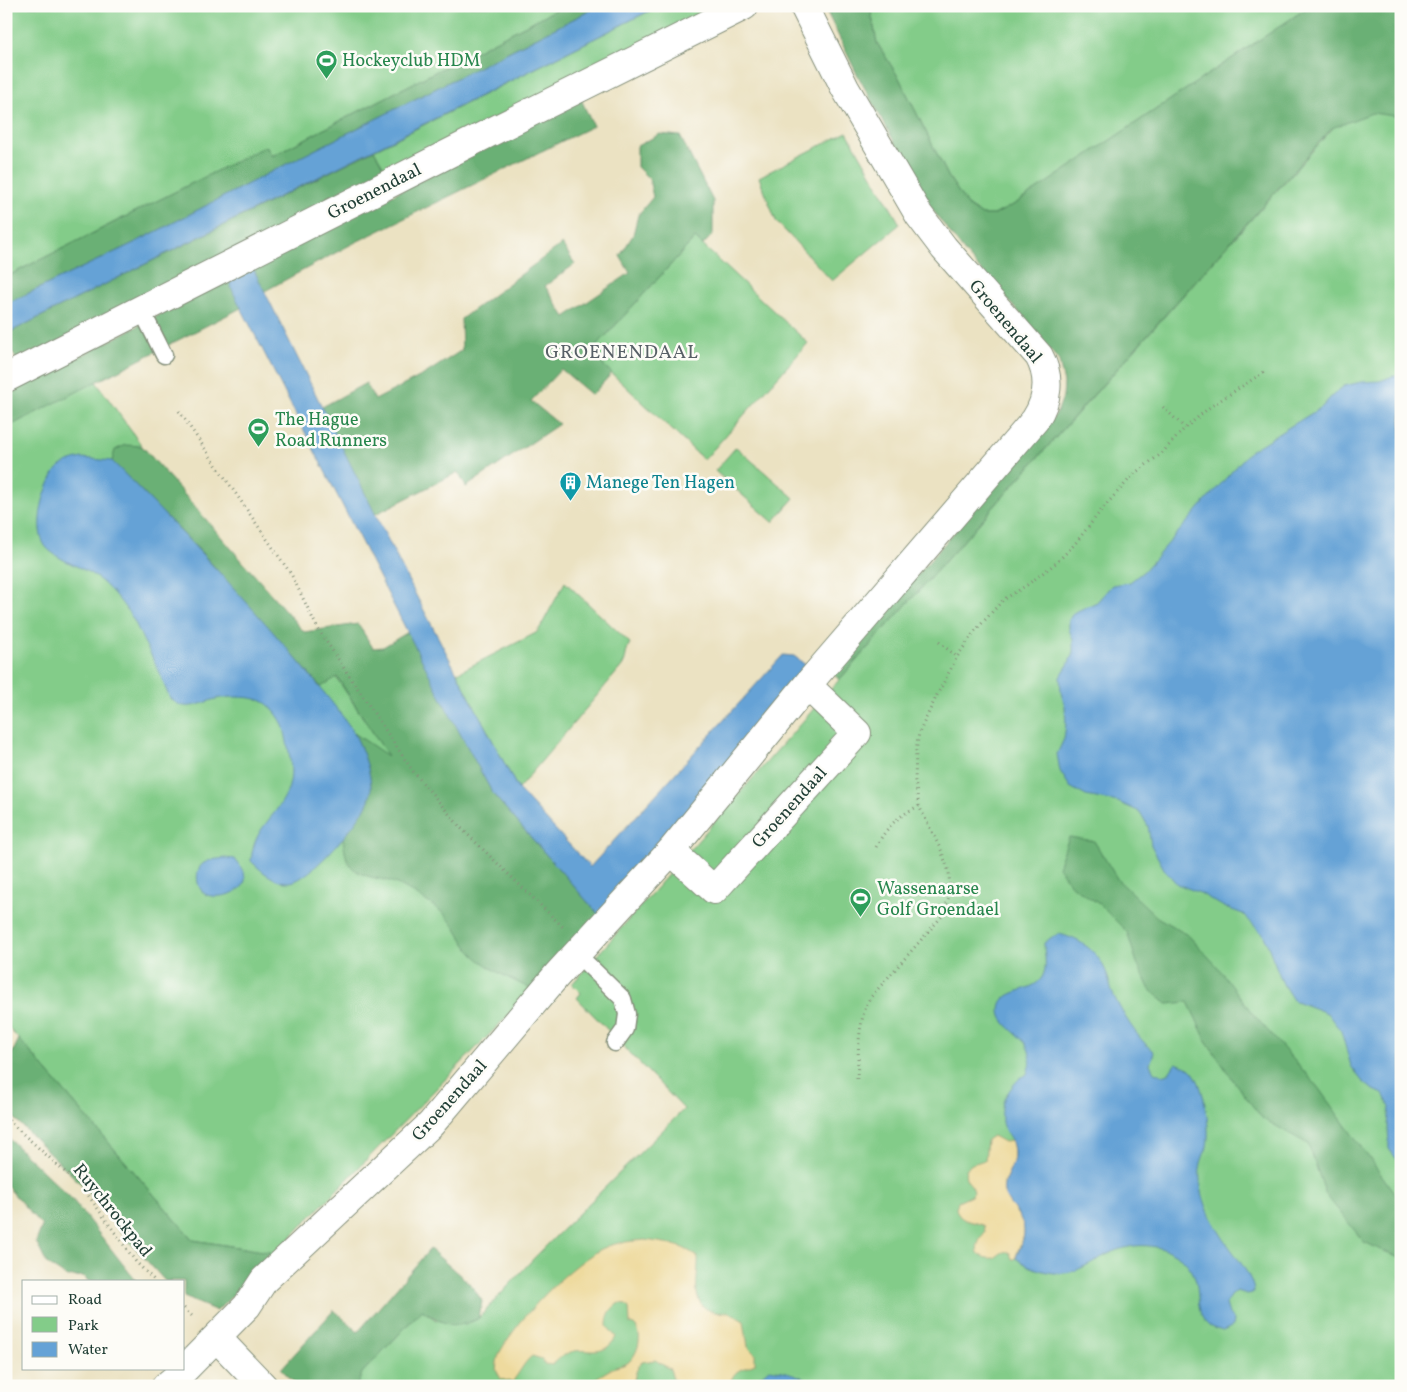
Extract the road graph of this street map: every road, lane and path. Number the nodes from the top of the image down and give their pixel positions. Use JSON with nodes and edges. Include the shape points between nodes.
{"nodes":[{"id":1,"x":744,"y":6,"type":"edge"},
{"id":2,"x":804,"y":6,"type":"edge"},
{"id":3,"x":141,"y":309,"type":"junction"},
{"id":4,"x":164,"y":355,"type":"dead end"},
{"id":5,"x":1267,"y":370,"type":"dead end"},
{"id":6,"x":6,"y":378,"type":"edge"},
{"id":7,"x":1163,"y":407,"type":"dead end"},
{"id":8,"x":179,"y":411,"type":"dead end"},
{"id":9,"x":1185,"y":428,"type":"junction"},
{"id":10,"x":939,"y":642,"type":"dead end"},
{"id":11,"x":957,"y":657,"type":"junction"},
{"id":12,"x":807,"y":685,"type":"junction"},
{"id":13,"x":919,"y":806,"type":"junction"},
{"id":14,"x":876,"y":847,"type":"dead end"},
{"id":15,"x":672,"y":850,"type":"junction"},
{"id":16,"x":580,"y":950,"type":"junction"},
{"id":17,"x":614,"y":1043,"type":"dead end"},
{"id":18,"x":857,"y":1079,"type":"dead end"},
{"id":19,"x":6,"y":1116,"type":"edge"},
{"id":20,"x":154,"y":1280,"type":"edge"},
{"id":21,"x":217,"y":1338,"type":"junction"},
{"id":22,"x":185,"y":1368,"type":"edge"},
{"id":23,"x":183,"y":1370,"type":"edge"},
{"id":24,"x":166,"y":1386,"type":"edge"},
{"id":25,"x":263,"y":1386,"type":"edge"}],
"edges":[{"from":1,"to":3,"type":"street","name":"Groenendaal"},
{"from":2,"to":12,"type":"street","name":"Groenendaal","via":[[845,88],[919,215],[944,248],[1040,356],[1047,382],[1042,410],[1035,420]]},
{"from":3,"to":4,"type":"lane"},
{"from":3,"to":6,"type":"street","name":"Groenendaal"},
{"from":5,"to":9,"type":"path","via":[[1210,406]]},
{"from":7,"to":9,"type":"path"},
{"from":8,"to":16,"type":"path","via":[[291,574],[318,629],[412,770],[461,828]]},
{"from":9,"to":11,"type":"path","via":[[1160,454],[1135,473],[1068,551],[1003,600]]},
{"from":10,"to":11,"type":"path"},
{"from":11,"to":13,"type":"path","via":[[919,734],[915,781]]},
{"from":12,"to":15,"type":"street","name":"Groenendaal"},
{"from":12,"to":15,"type":"street","name":"Groenendaal","via":[[857,733],[714,890]]},
{"from":13,"to":14,"type":"path","via":[[891,823]]},
{"from":13,"to":18,"type":"path","via":[[949,872],[950,893],[943,915],[863,1010]]},
{"from":15,"to":16,"type":"street","name":"Groenendaal"},
{"from":16,"to":17,"type":"lane","via":[[623,999],[627,1014],[625,1029]]},
{"from":16,"to":21,"type":"street","name":"Groenendaal","via":[[431,1124],[264,1280],[247,1306]]},
{"from":19,"to":20,"type":"path","name":"Ruychrockpad","via":[[83,1188],[136,1262]]},
{"from":21,"to":22,"type":"street","name":"Groenendaal"},
{"from":21,"to":25,"type":"street"},
{"from":23,"to":24,"type":"street","name":"Groenendaal"}]}
